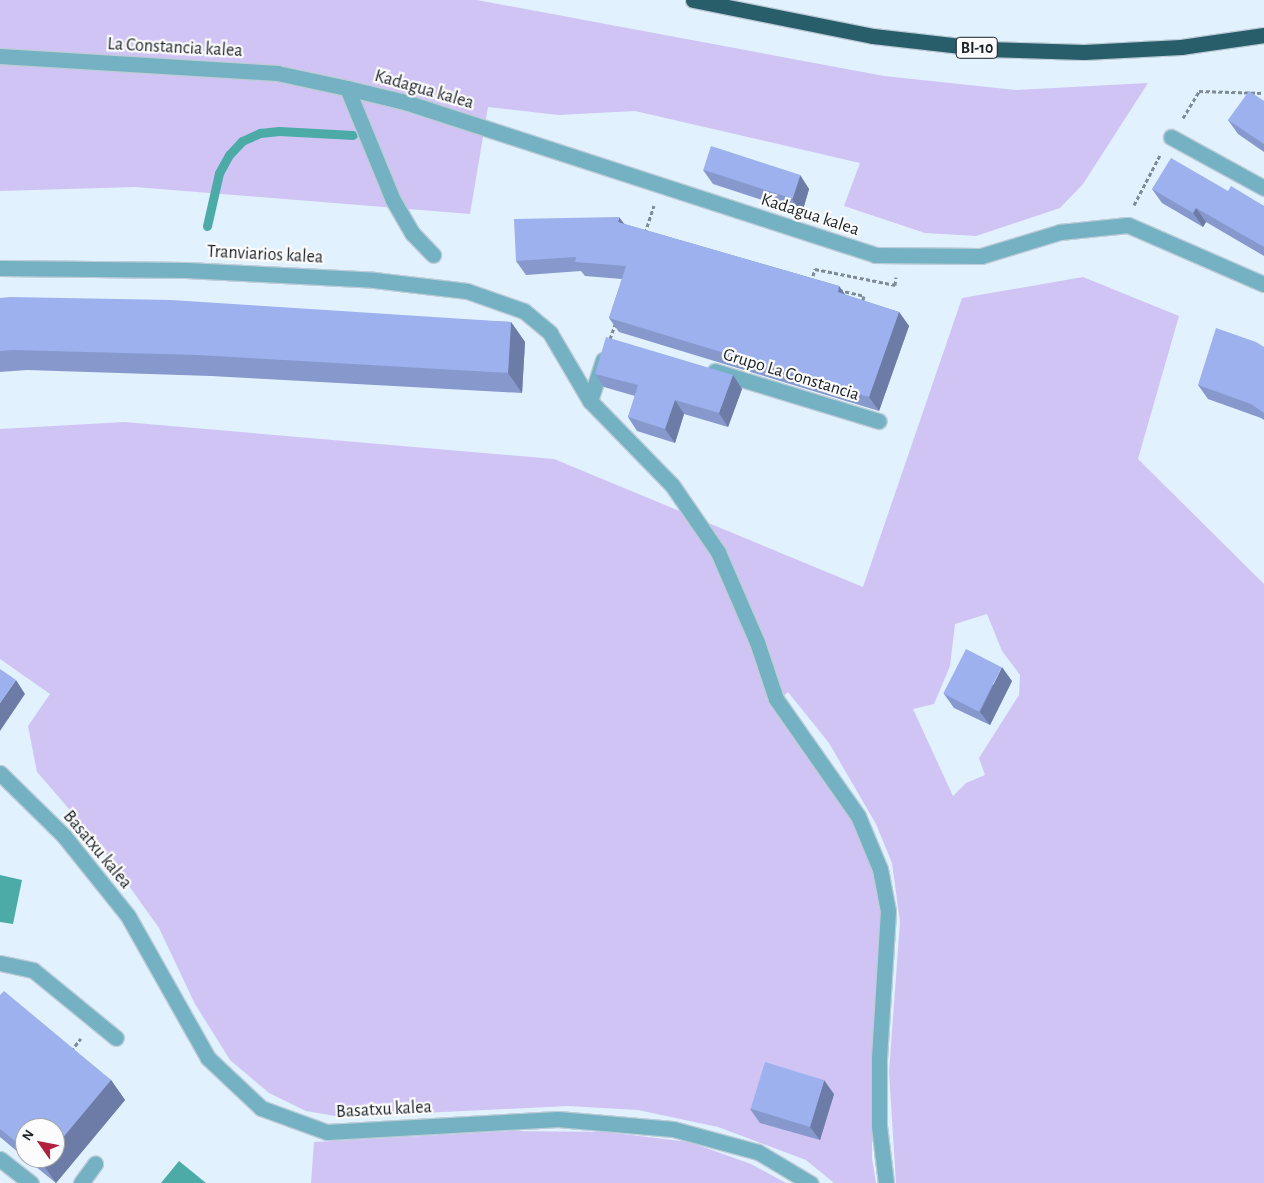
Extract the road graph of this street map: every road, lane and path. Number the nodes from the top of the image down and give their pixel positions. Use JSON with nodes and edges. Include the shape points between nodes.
{"nodes":[{"id":1,"x":693,"y":0,"type":"edge"},
{"id":2,"x":1264,"y":35,"type":"edge"},
{"id":3,"x":0,"y":56,"type":"edge"},
{"id":4,"x":347,"y":88,"type":"junction"},
{"id":5,"x":1171,"y":136,"type":"dead end"},
{"id":6,"x":660,"y":186,"type":"junction"},
{"id":7,"x":1264,"y":188,"type":"edge"},
{"id":8,"x":642,"y":240,"type":"edge"},
{"id":9,"x":433,"y":256,"type":"dead end"},
{"id":10,"x":898,"y":256,"type":"junction"},
{"id":11,"x":0,"y":268,"type":"edge"},
{"id":12,"x":1264,"y":284,"type":"edge"},
{"id":13,"x":820,"y":285,"type":"edge"},
{"id":14,"x":829,"y":287,"type":"edge"},
{"id":15,"x":861,"y":305,"type":"edge"},
{"id":16,"x":619,"y":312,"type":"edge"},
{"id":17,"x":610,"y":340,"type":"joint"},
{"id":18,"x":696,"y":366,"type":"edge"},
{"id":19,"x":590,"y":401,"type":"junction"},
{"id":20,"x":879,"y":421,"type":"dead end"},
{"id":21,"x":0,"y":773,"type":"edge"},
{"id":22,"x":0,"y":963,"type":"edge"},
{"id":23,"x":86,"y":1032,"type":"dead end"},
{"id":24,"x":116,"y":1038,"type":"dead end"},
{"id":25,"x":69,"y":1053,"type":"edge"},
{"id":26,"x":0,"y":1158,"type":"edge"},
{"id":27,"x":95,"y":1164,"type":"dead end"},
{"id":28,"x":31,"y":1183,"type":"edge"},
{"id":29,"x":81,"y":1183,"type":"edge"},
{"id":30,"x":810,"y":1183,"type":"edge"},
{"id":31,"x":886,"y":1183,"type":"edge"}],
"edges":[{"from":1,"to":2,"type":"highway","number":"BI-10","via":[[873,36],[987,49],[1103,51],[1181,47]]},
{"from":3,"to":4,"type":"street","name":"La Constancia kalea","via":[[277,73]]},
{"from":4,"to":6,"type":"street","name":"Kadagua kalea","via":[[405,102]]},
{"from":4,"to":9,"type":"street","via":[[392,200],[413,234]]},
{"from":5,"to":7,"type":"street"},
{"from":6,"to":8,"type":"path"},
{"from":6,"to":10,"type":"street","name":"Kadagua kalea","via":[[875,256]]},
{"from":10,"to":12,"type":"street","name":"Kadagua kalea","via":[[980,256],[1060,232],[1128,225]]},
{"from":10,"to":13,"type":"path","via":[[895,285],[814,270],[811,282]]},
{"from":11,"to":19,"type":"street","name":"Tranviarios kalea","via":[[186,270],[374,280],[467,291],[524,311],[550,333]]},
{"from":14,"to":15,"type":"path","via":[[864,296]]},
{"from":16,"to":17,"type":"path"},
{"from":17,"to":19,"type":"street"},
{"from":18,"to":20,"type":"street","name":"Grupo La Constancia"},
{"from":19,"to":31,"type":"street","via":[[672,486],[718,552],[757,642],[776,698],[858,816],[880,869],[888,911],[879,1058],[879,1126]]},
{"from":21,"to":30,"type":"street","name":"Basatxu kalea","via":[[64,836],[128,916],[208,1058],[261,1108],[327,1132],[558,1120],[673,1129],[758,1152]]},
{"from":22,"to":24,"type":"street","via":[[33,970]]},
{"from":23,"to":25,"type":"path"},
{"from":26,"to":28,"type":"street"},
{"from":27,"to":29,"type":"street"}]}
